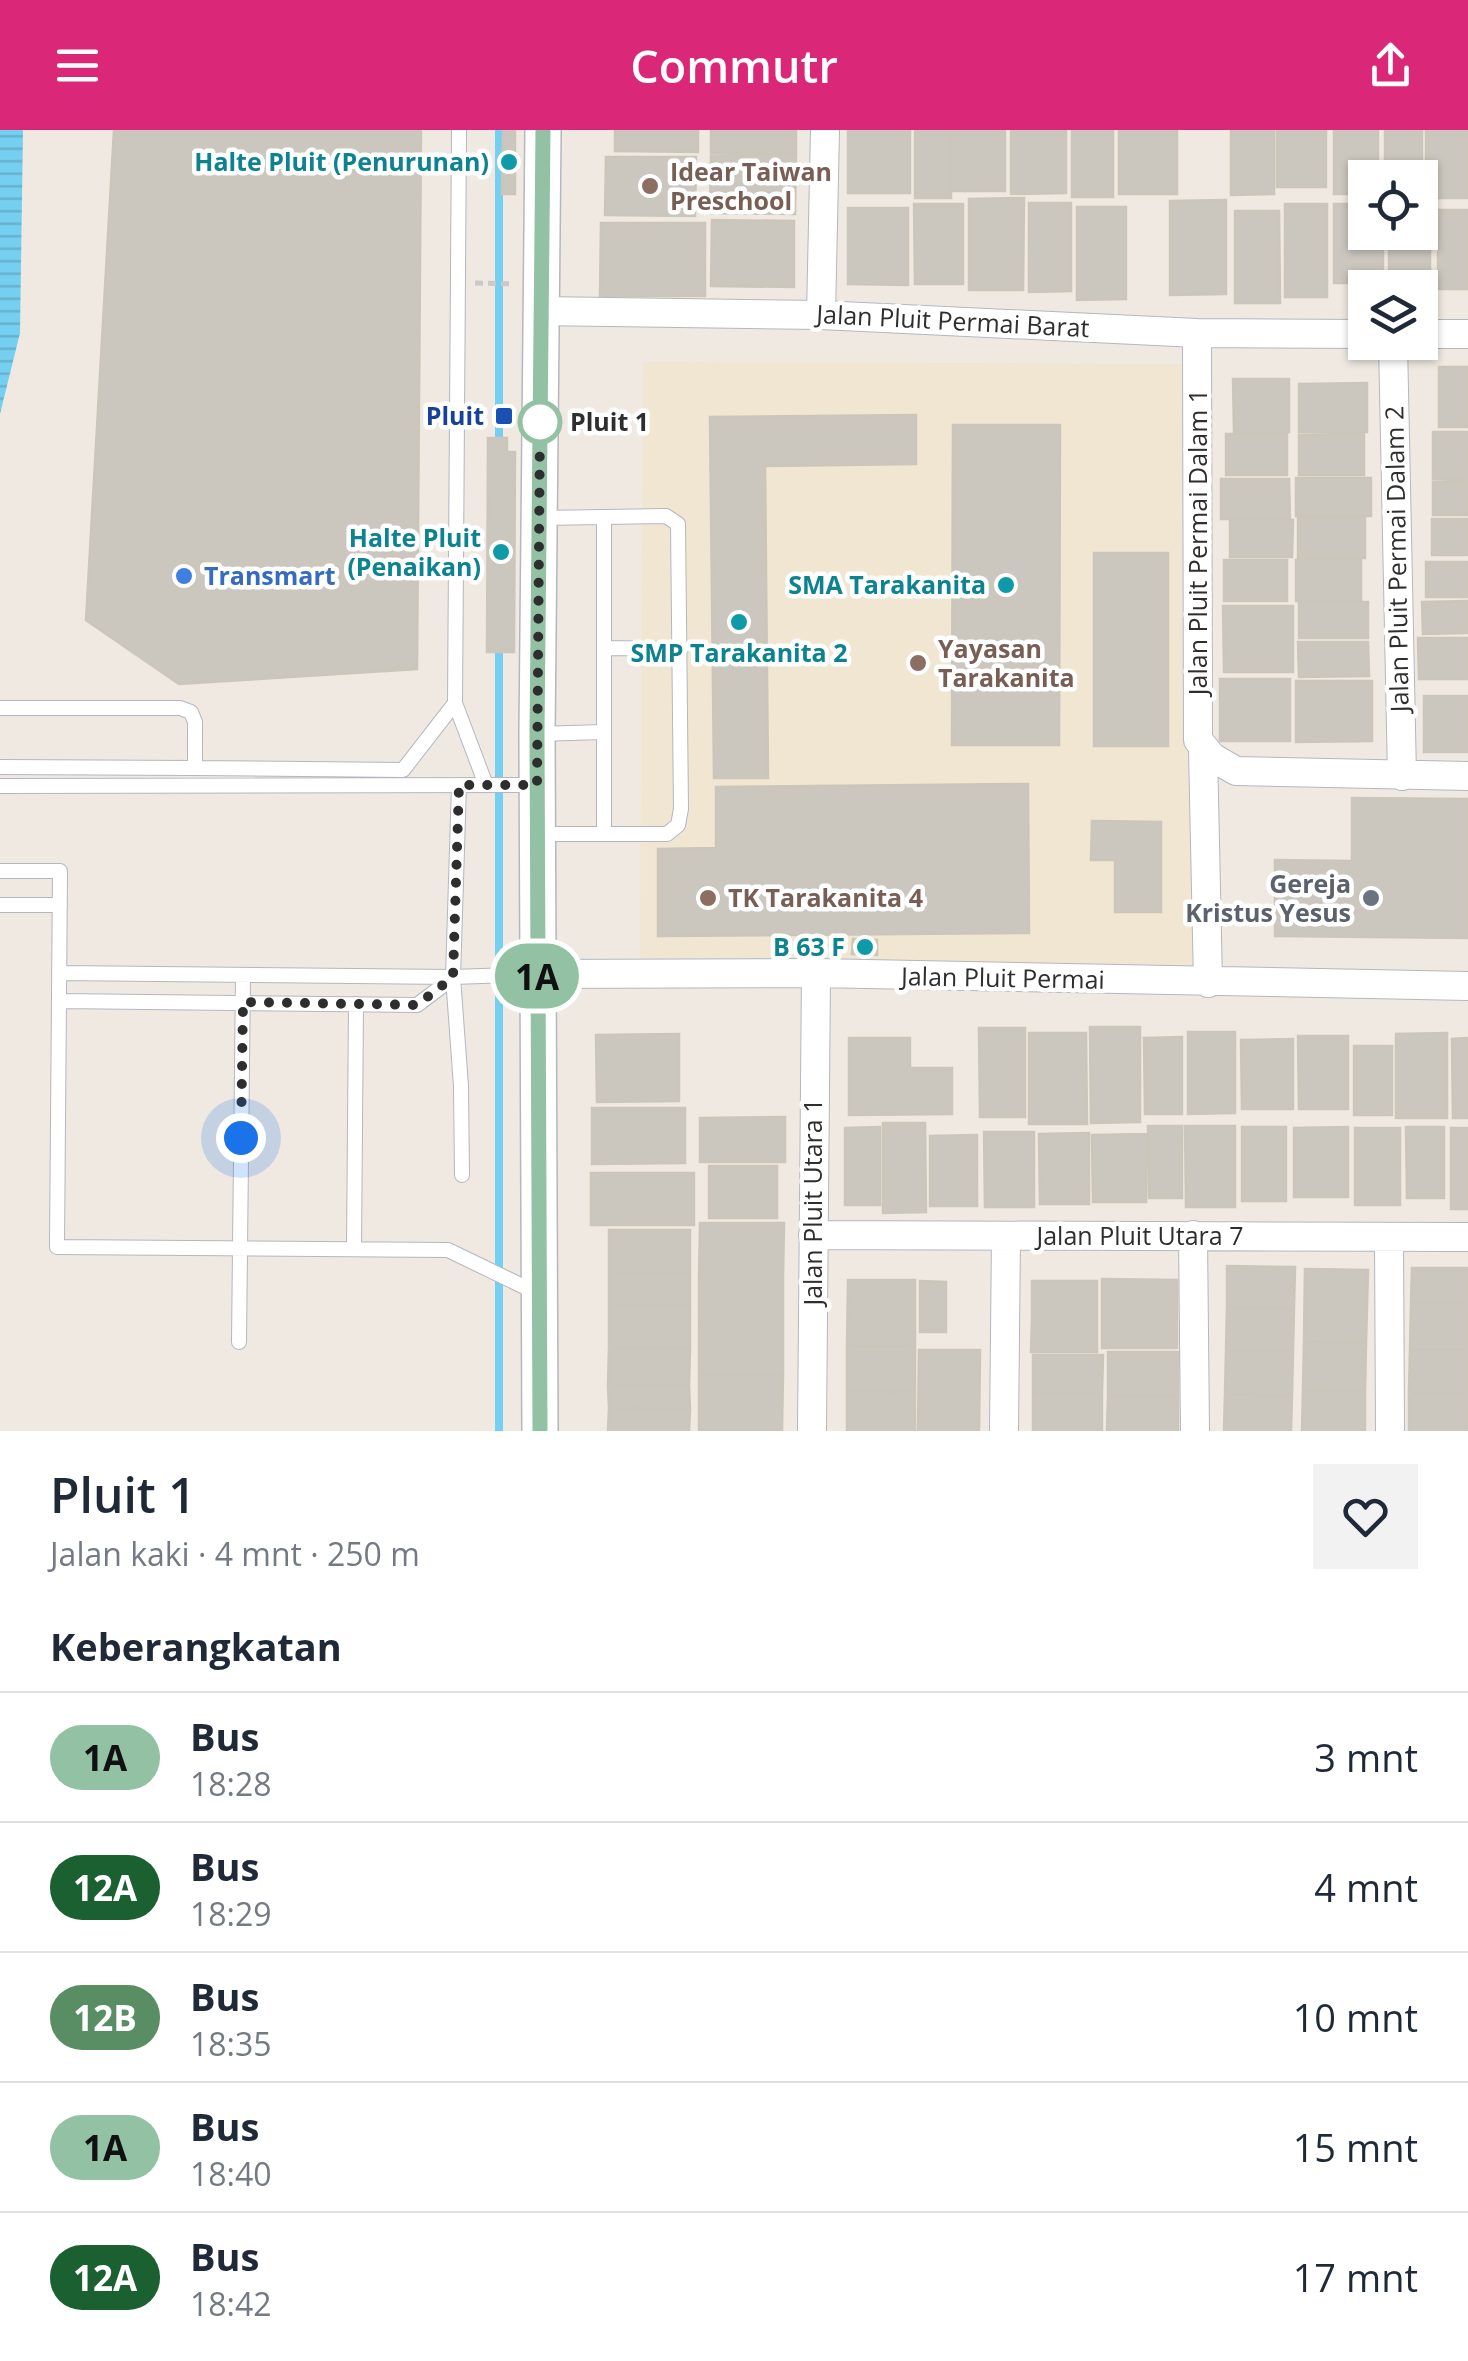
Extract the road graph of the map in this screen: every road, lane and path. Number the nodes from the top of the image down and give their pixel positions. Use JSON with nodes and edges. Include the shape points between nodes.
{"nodes":[{"id":1,"x":459,"y":130,"type":"edge"},
{"id":2,"x":528,"y":130,"type":"edge"},
{"id":3,"x":543,"y":130,"type":"edge"},
{"id":4,"x":824,"y":130,"type":"edge"},
{"id":5,"x":493,"y":284,"type":"dead end"},
{"id":6,"x":509,"y":284,"type":"dead end"},
{"id":7,"x":541,"y":312,"type":"junction"},
{"id":8,"x":821,"y":314,"type":"junction"},
{"id":9,"x":1197,"y":333,"type":"junction"},
{"id":10,"x":1348,"y":334,"type":"edge"},
{"id":11,"x":1438,"y":334,"type":"edge"},
{"id":12,"x":1468,"y":334,"type":"edge"},
{"id":13,"x":1392,"y":360,"type":"edge"},
{"id":14,"x":538,"y":518,"type":"junction"},
{"id":15,"x":604,"y":518,"type":"junction"},
{"id":16,"x":604,"y":648,"type":"junction"},
{"id":17,"x":681,"y":650,"type":"junction"},
{"id":18,"x":455,"y":704,"type":"junction"},
{"id":19,"x":0,"y":708,"type":"edge"},
{"id":20,"x":604,"y":732,"type":"junction"},
{"id":21,"x":537,"y":734,"type":"junction"},
{"id":22,"x":1203,"y":750,"type":"junction"},
{"id":23,"x":0,"y":767,"type":"edge"},
{"id":24,"x":195,"y":768,"type":"junction"},
{"id":25,"x":1402,"y":776,"type":"junction"},
{"id":26,"x":1468,"y":776,"type":"edge"},
{"id":27,"x":459,"y":785,"type":"junction"},
{"id":28,"x":488,"y":785,"type":"junction"},
{"id":29,"x":524,"y":785,"type":"junction"},
{"id":30,"x":0,"y":786,"type":"edge"},
{"id":31,"x":537,"y":834,"type":"junction"},
{"id":32,"x":604,"y":834,"type":"junction"},
{"id":33,"x":0,"y":871,"type":"edge"},
{"id":34,"x":0,"y":904,"type":"edge"},
{"id":35,"x":60,"y":905,"type":"junction"},
{"id":36,"x":59,"y":973,"type":"junction"},
{"id":37,"x":524,"y":974,"type":"junction"},
{"id":38,"x":816,"y":974,"type":"junction"},
{"id":39,"x":243,"y":975,"type":"junction"},
{"id":40,"x":453,"y":977,"type":"junction"},
{"id":41,"x":1208,"y":982,"type":"junction"},
{"id":42,"x":1468,"y":986,"type":"edge"},
{"id":43,"x":58,"y":1001,"type":"junction"},
{"id":44,"x":243,"y":1002,"type":"junction"},
{"id":45,"x":356,"y":1004,"type":"junction"},
{"id":46,"x":462,"y":1175,"type":"dead end"},
{"id":47,"x":812,"y":1235,"type":"junction"},
{"id":48,"x":1193,"y":1235,"type":"junction"},
{"id":49,"x":1006,"y":1236,"type":"junction"},
{"id":50,"x":1388,"y":1236,"type":"junction"},
{"id":51,"x":1468,"y":1237,"type":"edge"},
{"id":52,"x":240,"y":1248,"type":"junction"},
{"id":53,"x":354,"y":1250,"type":"junction"},
{"id":54,"x":532,"y":1291,"type":"junction"},
{"id":55,"x":239,"y":1342,"type":"dead end"},
{"id":56,"x":526,"y":1431,"type":"edge"},
{"id":57,"x":540,"y":1431,"type":"edge"},
{"id":58,"x":812,"y":1431,"type":"edge"},
{"id":59,"x":1004,"y":1431,"type":"edge"},
{"id":60,"x":1195,"y":1431,"type":"edge"},
{"id":61,"x":1390,"y":1431,"type":"edge"}],
"edges":[{"from":1,"to":18,"type":"lane"},
{"from":2,"to":29,"type":"lane"},
{"from":3,"to":7,"type":"street"},
{"from":4,"to":8,"type":"street"},
{"from":5,"to":6,"type":"path"},
{"from":7,"to":8,"type":"street","name":"Jalan Pluit Permai Barat"},
{"from":7,"to":14,"type":"street"},
{"from":8,"to":9,"type":"street","name":"Jalan Pluit Permai Barat"},
{"from":9,"to":10,"type":"street","name":"Jalan Pluit Permai Barat"},
{"from":9,"to":22,"type":"street","name":"Jalan Pluit Permai Dalam 1"},
{"from":11,"to":12,"type":"street"},
{"from":13,"to":25,"type":"street","name":"Jalan Pluit Permai Dalam 2"},
{"from":14,"to":15,"type":"lane"},
{"from":14,"to":21,"type":"street"},
{"from":15,"to":16,"type":"lane"},
{"from":15,"to":17,"type":"lane","via":[[666,516],[678,524]]},
{"from":16,"to":17,"type":"lane"},
{"from":16,"to":20,"type":"lane"},
{"from":17,"to":32,"type":"lane","via":[[678,825],[667,834]]},
{"from":18,"to":24,"type":"lane","via":[[403,770]]},
{"from":18,"to":28,"type":"lane"},
{"from":19,"to":24,"type":"lane","via":[[180,708],[196,722]]},
{"from":20,"to":21,"type":"lane"},
{"from":20,"to":32,"type":"lane"},
{"from":21,"to":29,"type":"street"},
{"from":22,"to":25,"type":"street","via":[[1236,771]]},
{"from":22,"to":41,"type":"street","name":"Jalan Pluit Permai Dalam 1"},
{"from":23,"to":24,"type":"lane"},
{"from":25,"to":26,"type":"street"},
{"from":27,"to":28,"type":"lane"},
{"from":27,"to":30,"type":"lane"},
{"from":27,"to":40,"type":"lane"},
{"from":28,"to":29,"type":"lane"},
{"from":29,"to":31,"type":"street"},
{"from":29,"to":37,"type":"lane"},
{"from":31,"to":32,"type":"lane"},
{"from":31,"to":37,"type":"street"},
{"from":33,"to":35,"type":"lane","via":[[60,871]]},
{"from":34,"to":35,"type":"lane"},
{"from":35,"to":36,"type":"lane"},
{"from":36,"to":39,"type":"lane","name":"Jalan Pluit Permai"},
{"from":36,"to":43,"type":"lane"},
{"from":37,"to":38,"type":"street","name":"Jalan Pluit Permai"},
{"from":37,"to":40,"type":"lane","name":"Jalan Pluit Permai"},
{"from":37,"to":54,"type":"street"},
{"from":38,"to":41,"type":"street","name":"Jalan Pluit Permai"},
{"from":38,"to":47,"type":"street","name":"Jalan Pluit Utara 1"},
{"from":39,"to":40,"type":"lane","name":"Jalan Pluit Permai"},
{"from":39,"to":44,"type":"lane"},
{"from":40,"to":45,"type":"lane","via":[[417,1005]]},
{"from":40,"to":46,"type":"lane"},
{"from":41,"to":42,"type":"street","name":"Jalan Pluit Permai"},
{"from":43,"to":44,"type":"lane"},
{"from":43,"to":52,"type":"lane","via":[[56,1247]]},
{"from":44,"to":45,"type":"lane"},
{"from":44,"to":52,"type":"lane"},
{"from":45,"to":53,"type":"lane"},
{"from":47,"to":49,"type":"street","name":"Jalan Pluit Utara 7"},
{"from":47,"to":58,"type":"street","name":"Jalan Pluit Utara 1"},
{"from":48,"to":49,"type":"street","name":"Jalan Pluit Utara 7"},
{"from":48,"to":50,"type":"street","name":"Jalan Pluit Utara 7"},
{"from":48,"to":60,"type":"street"},
{"from":49,"to":59,"type":"street"},
{"from":50,"to":51,"type":"street","name":"Jalan Pluit Utara 7"},
{"from":50,"to":61,"type":"street"},
{"from":52,"to":53,"type":"lane"},
{"from":52,"to":55,"type":"lane"},
{"from":53,"to":54,"type":"lane","via":[[448,1250]]},
{"from":54,"to":56,"type":"lane"},
{"from":54,"to":57,"type":"street"}]}
